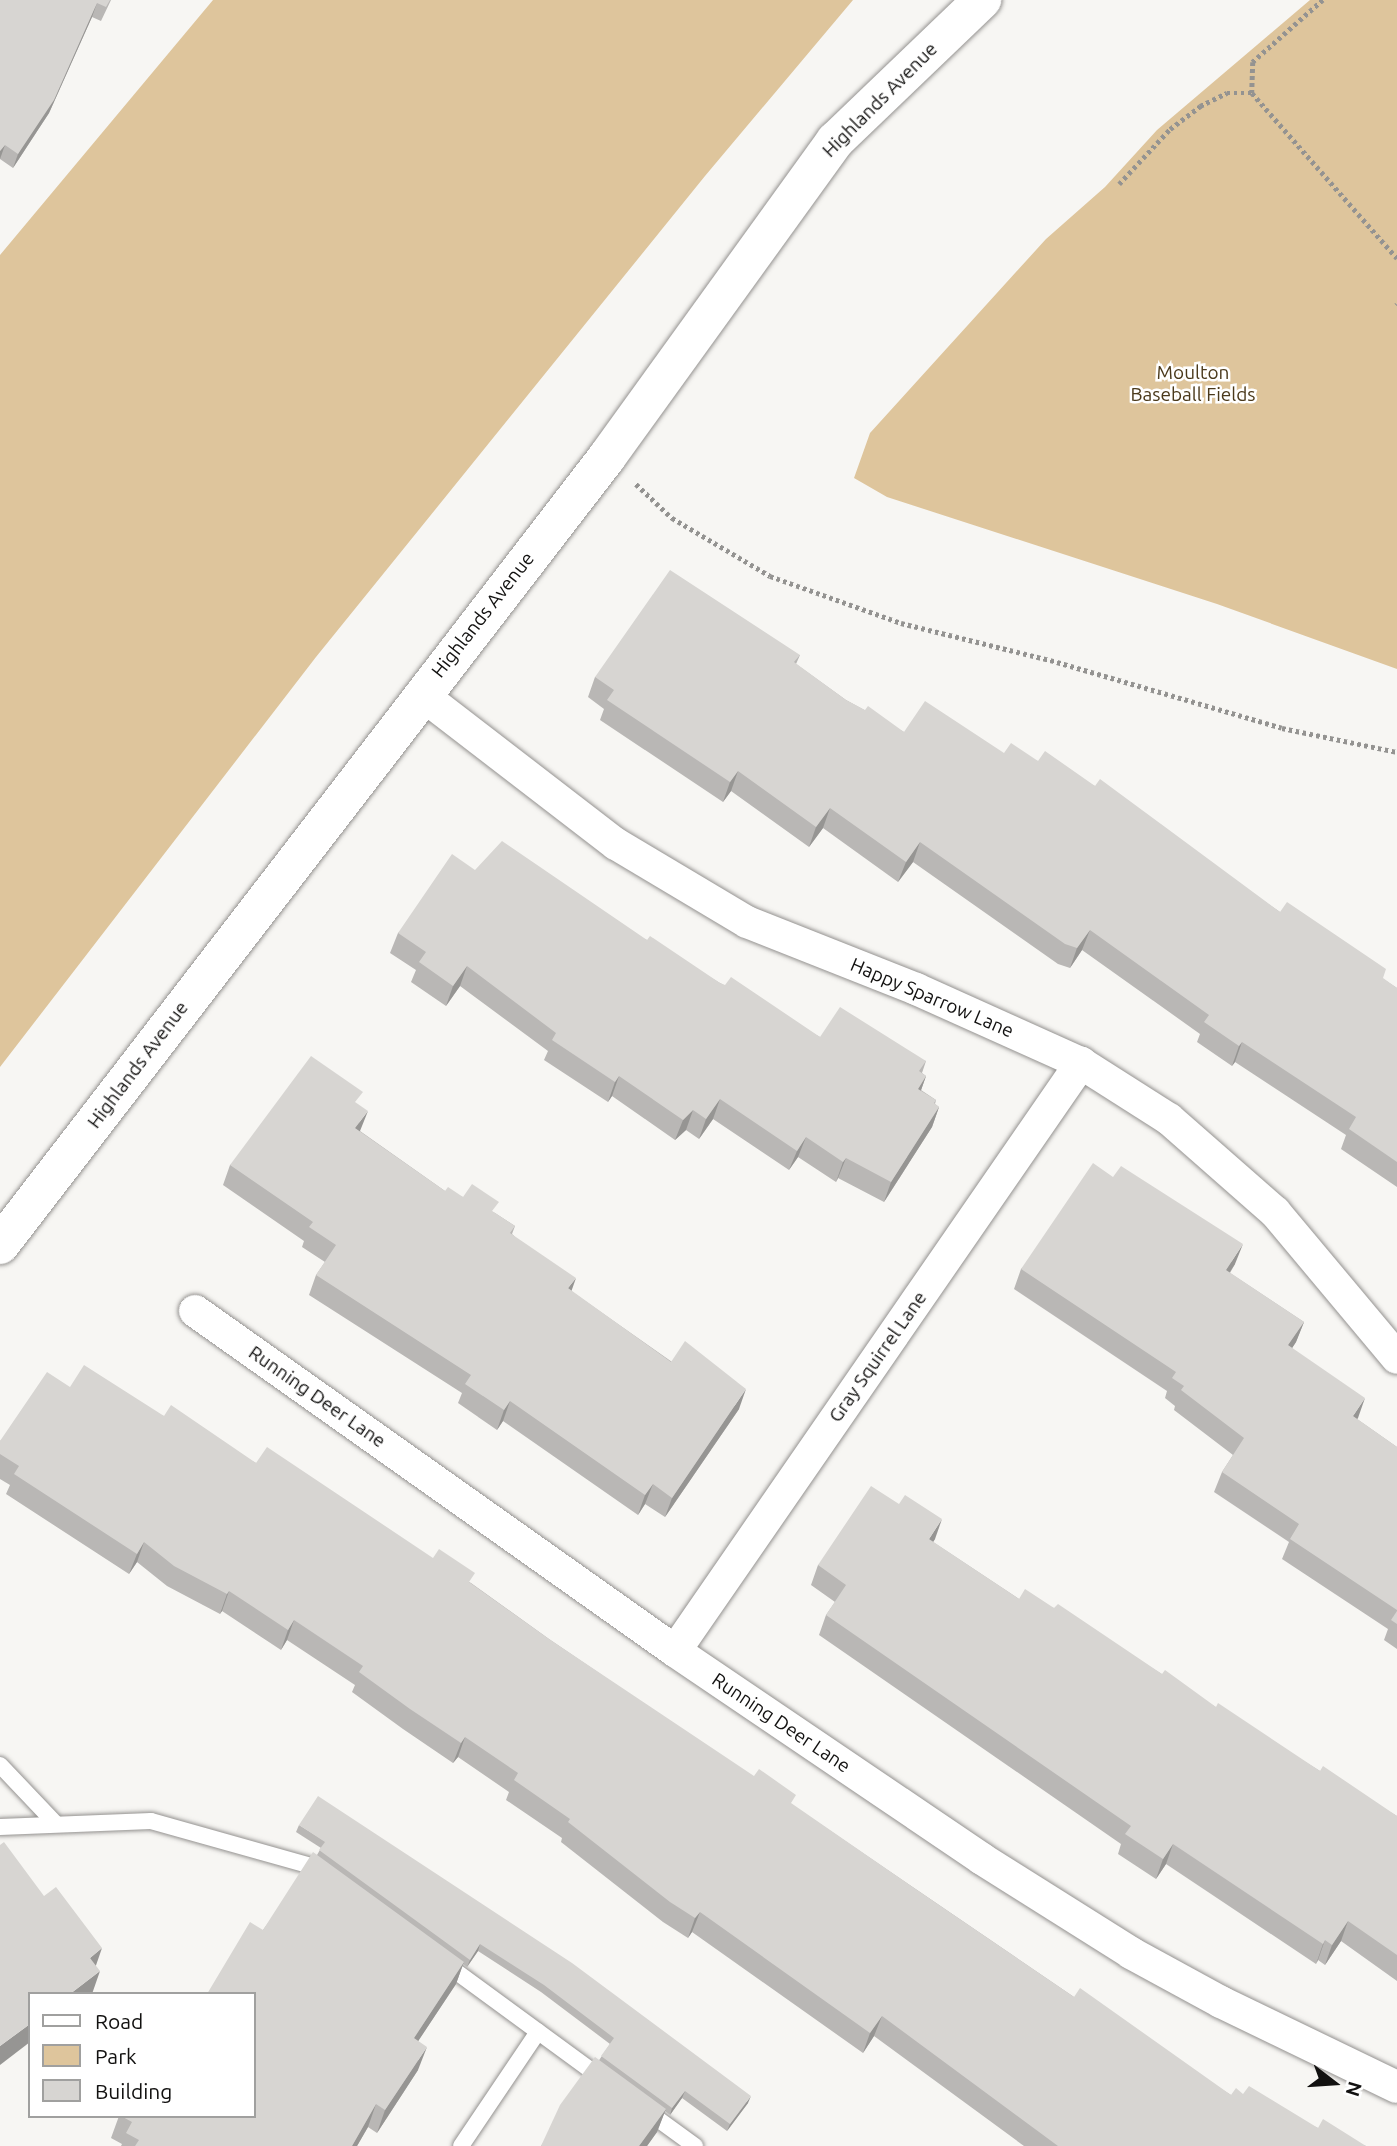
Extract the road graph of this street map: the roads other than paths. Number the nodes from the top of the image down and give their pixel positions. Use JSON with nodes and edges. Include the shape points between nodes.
{"nodes":[{"id":1,"x":982,"y":0,"type":"edge"},
{"id":2,"x":421,"y":694,"type":"junction"},
{"id":3,"x":1081,"y":1063,"type":"junction"},
{"id":4,"x":0,"y":1245,"type":"edge"},
{"id":5,"x":195,"y":1311,"type":"dead end"},
{"id":6,"x":1397,"y":1358,"type":"edge"},
{"id":7,"x":675,"y":1651,"type":"junction"},
{"id":8,"x":0,"y":1765,"type":"edge"},
{"id":9,"x":55,"y":1823,"type":"junction"},
{"id":10,"x":0,"y":1827,"type":"edge"},
{"id":11,"x":333,"y":1882,"type":"edge"},
{"id":12,"x":430,"y":1953,"type":"edge"},
{"id":13,"x":538,"y":2032,"type":"junction"},
{"id":14,"x":1397,"y":2087,"type":"edge"},
{"id":15,"x":461,"y":2146,"type":"edge"},
{"id":16,"x":695,"y":2146,"type":"edge"}],
"edges":[{"from":1,"to":2,"type":"main road","name":"Highlands Avenue","via":[[835,141],[607,457]]},
{"from":2,"to":3,"type":"street","name":"Happy Sparrow Lane","via":[[616,844],[747,922],[916,989]]},
{"from":2,"to":4,"type":"main road","name":"Highlands Avenue"},
{"from":3,"to":6,"type":"street","name":"Happy Sparrow Lane","via":[[1169,1119],[1275,1212]]},
{"from":3,"to":7,"type":"street","name":"Gray Squirrel Lane"},
{"from":5,"to":7,"type":"street","name":"Running Deer Lane"},
{"from":7,"to":14,"type":"street","name":"Running Deer Lane","via":[[982,1859],[1131,1953]]},
{"from":8,"to":9,"type":"lane"},
{"from":9,"to":10,"type":"lane"},
{"from":9,"to":11,"type":"lane","via":[[150,1821],[312,1866]]},
{"from":12,"to":13,"type":"lane"},
{"from":13,"to":15,"type":"lane"},
{"from":13,"to":16,"type":"lane"}]}
